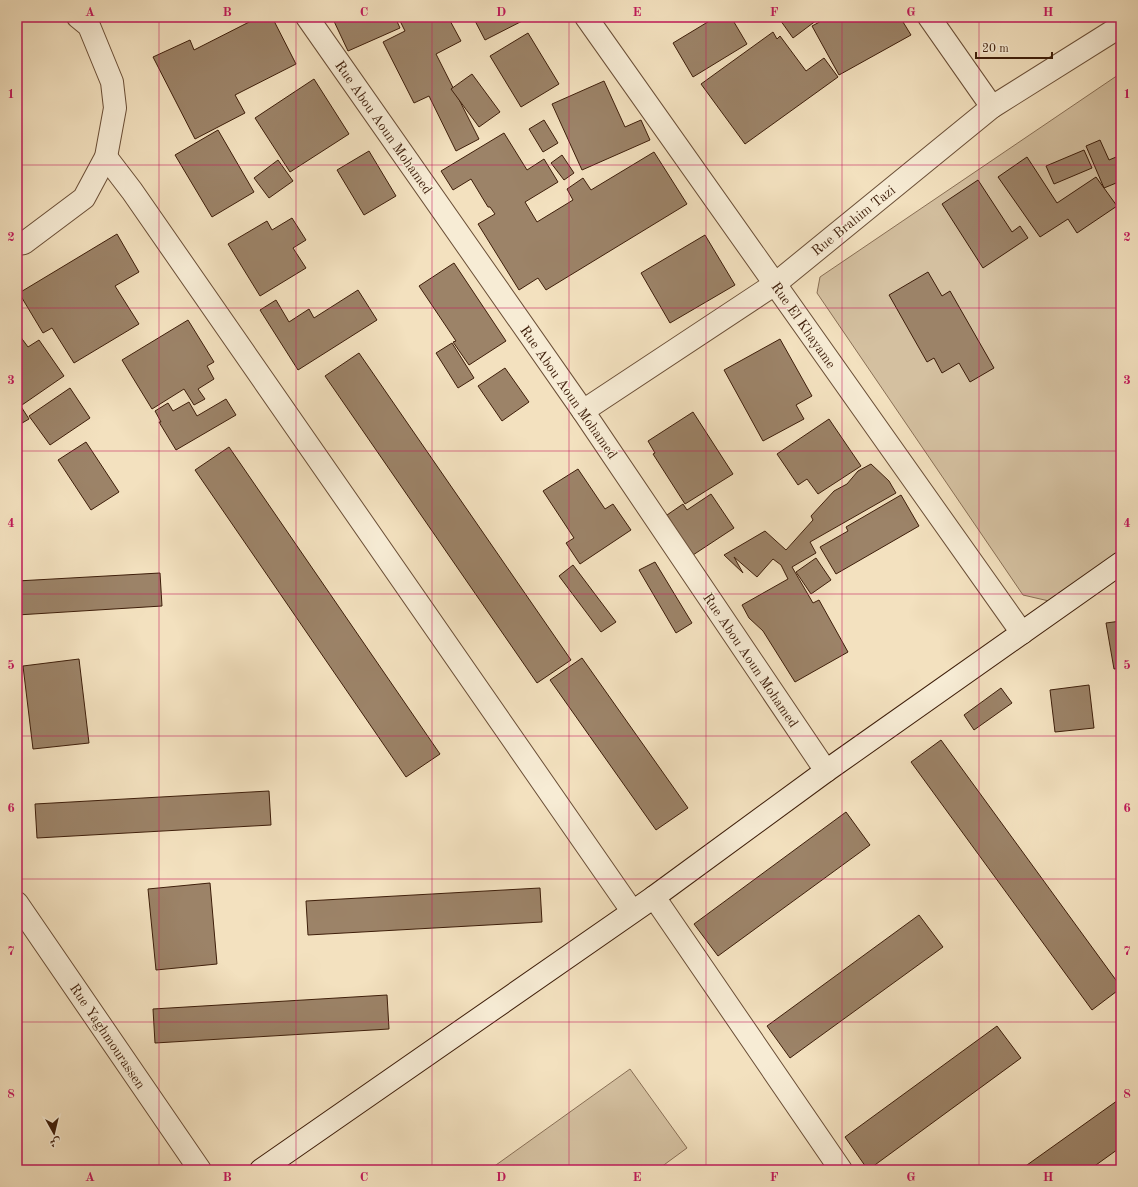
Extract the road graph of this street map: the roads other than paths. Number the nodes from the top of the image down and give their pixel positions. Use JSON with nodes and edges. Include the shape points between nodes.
{"nodes":[{"id":1,"x":307,"y":17,"type":"edge"},
{"id":2,"x":586,"y":17,"type":"edge"},
{"id":3,"x":929,"y":17,"type":"edge"},
{"id":4,"x":90,"y":20,"type":"edge"},
{"id":5,"x":1121,"y":26,"type":"edge"},
{"id":6,"x":992,"y":108,"type":"junction"},
{"id":7,"x":106,"y":157,"type":"junction"},
{"id":8,"x":17,"y":244,"type":"edge"},
{"id":9,"x":775,"y":284,"type":"junction"},
{"id":10,"x":582,"y":411,"type":"junction"},
{"id":11,"x":1121,"y":563,"type":"edge"},
{"id":12,"x":1022,"y":633,"type":"junction"},
{"id":13,"x":826,"y":771,"type":"junction"},
{"id":14,"x":654,"y":897,"type":"junction"},
{"id":15,"x":17,"y":903,"type":"edge"},
{"id":16,"x":632,"y":911,"type":"junction"},
{"id":17,"x":200,"y":1170,"type":"edge"},
{"id":18,"x":262,"y":1170,"type":"edge"},
{"id":19,"x":841,"y":1170,"type":"edge"}],
"edges":[{"from":1,"to":10,"type":"street","name":"Rue Abou Aoun Mohamed"},
{"from":2,"to":9,"type":"street","name":"Rue El Khayame"},
{"from":3,"to":6,"type":"street"},
{"from":4,"to":7,"type":"street","via":[[112,82],[115,108]]},
{"from":5,"to":6,"type":"street","name":"Rue Brahim Tazi"},
{"from":6,"to":9,"type":"street","name":"Rue Brahim Tazi"},
{"from":7,"to":8,"type":"street","via":[[84,198],[24,243]]},
{"from":7,"to":16,"type":"street"},
{"from":9,"to":10,"type":"street","name":"Rue Brahim Tazi"},
{"from":9,"to":12,"type":"street","name":"Rue El Khayame"},
{"from":10,"to":13,"type":"street","name":"Rue Abou Aoun Mohamed"},
{"from":11,"to":12,"type":"street"},
{"from":12,"to":13,"type":"street"},
{"from":13,"to":14,"type":"street"},
{"from":14,"to":16,"type":"street"},
{"from":14,"to":19,"type":"street"},
{"from":15,"to":17,"type":"street","name":"Rue Yaghmourassen"},
{"from":16,"to":18,"type":"street"}]}
